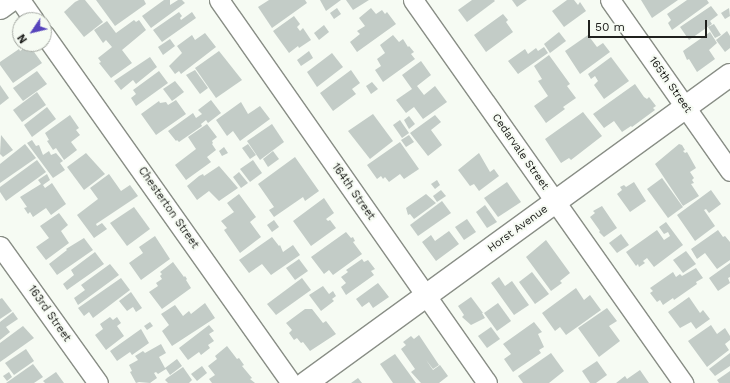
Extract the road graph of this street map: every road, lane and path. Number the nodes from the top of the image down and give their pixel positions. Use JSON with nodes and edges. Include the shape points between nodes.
{"nodes":[{"id":1,"x":11,"y":0,"type":"edge"},
{"id":2,"x":20,"y":0,"type":"edge"},
{"id":3,"x":219,"y":0,"type":"edge"},
{"id":4,"x":413,"y":0,"type":"edge"},
{"id":5,"x":610,"y":0,"type":"edge"},
{"id":6,"x":0,"y":8,"type":"edge"},
{"id":7,"x":28,"y":12,"type":"edge"},
{"id":8,"x":52,"y":45,"type":"edge"},
{"id":9,"x":730,"y":75,"type":"edge"},
{"id":10,"x":685,"y":108,"type":"junction"},
{"id":11,"x":730,"y":171,"type":"edge"},
{"id":12,"x":555,"y":202,"type":"junction"},
{"id":13,"x":0,"y":246,"type":"edge"},
{"id":14,"x":426,"y":296,"type":"junction"},
{"id":15,"x":98,"y":383,"type":"edge"},
{"id":16,"x":291,"y":383,"type":"edge"},
{"id":17,"x":306,"y":383,"type":"edge"},
{"id":18,"x":487,"y":383,"type":"edge"},
{"id":19,"x":683,"y":383,"type":"edge"}],
"edges":[{"from":1,"to":6,"type":"street"},
{"from":2,"to":7,"type":"street"},
{"from":3,"to":14,"type":"street","name":"164th Street"},
{"from":4,"to":12,"type":"street","name":"Cedarvale Street"},
{"from":5,"to":10,"type":"street","name":"165th Street"},
{"from":8,"to":16,"type":"street","name":"Chesterton Street"},
{"from":9,"to":10,"type":"street","name":"Horst Avenue"},
{"from":10,"to":11,"type":"street","name":"165th Street"},
{"from":10,"to":12,"type":"street","name":"Horst Avenue"},
{"from":12,"to":14,"type":"street","name":"Horst Avenue"},
{"from":12,"to":19,"type":"street","name":"Cedarvale Street"},
{"from":13,"to":15,"type":"street","name":"163rd Street"},
{"from":14,"to":17,"type":"street","name":"Horst Avenue"},
{"from":14,"to":18,"type":"street","name":"164th Street"}]}
